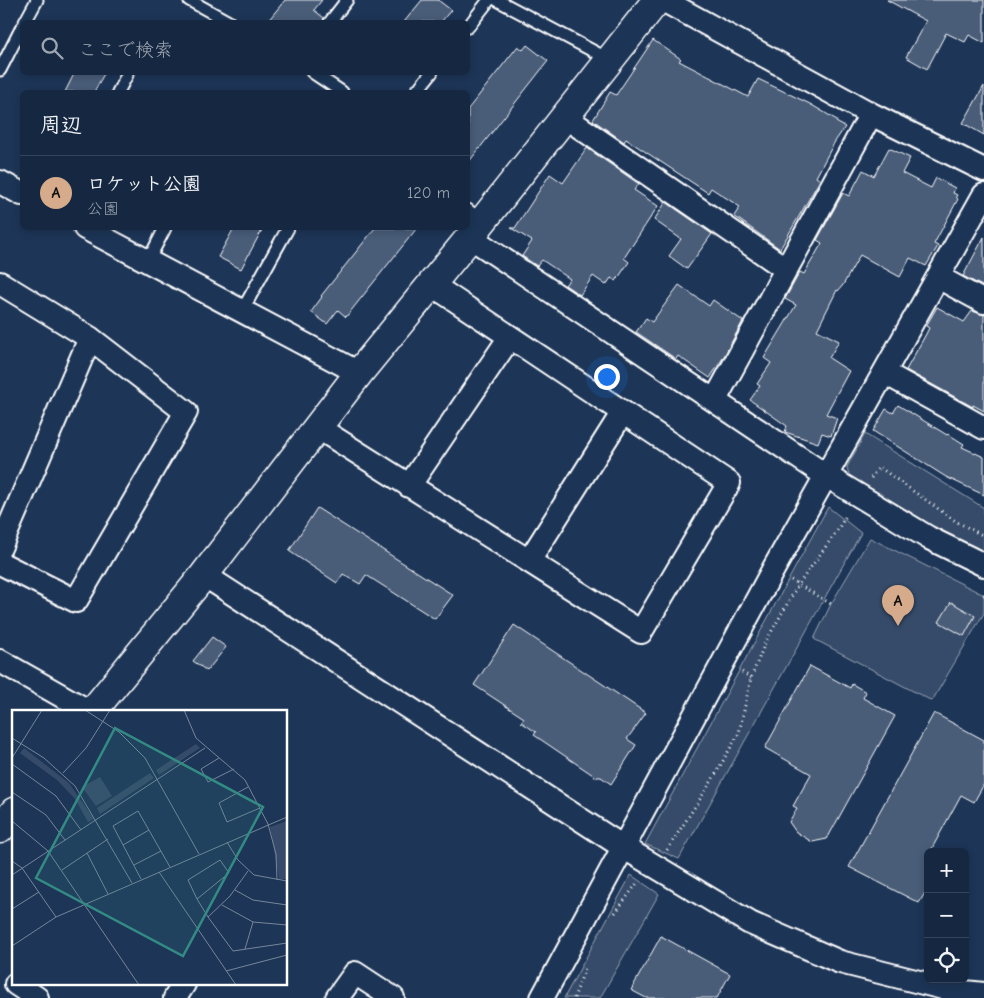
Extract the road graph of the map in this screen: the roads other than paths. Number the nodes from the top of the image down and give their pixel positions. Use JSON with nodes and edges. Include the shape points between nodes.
{"nodes":[{"id":1,"x":37,"y":0,"type":"edge"},
{"id":2,"x":189,"y":0,"type":"edge"},
{"id":3,"x":348,"y":0,"type":"edge"},
{"id":4,"x":489,"y":0,"type":"edge"},
{"id":5,"x":497,"y":0,"type":"edge"},
{"id":6,"x":657,"y":0,"type":"edge"},
{"id":7,"x":663,"y":0,"type":"edge"},
{"id":8,"x":26,"y":20,"type":"edge"},
{"id":9,"x":225,"y":20,"type":"edge"},
{"id":10,"x":332,"y":20,"type":"edge"},
{"id":11,"x":470,"y":25,"type":"edge"},
{"id":12,"x":20,"y":31,"type":"edge"},
{"id":13,"x":610,"y":60,"type":"junction"},
{"id":14,"x":0,"y":70,"type":"edge"},
{"id":15,"x":127,"y":75,"type":"dead end"},
{"id":16,"x":316,"y":75,"type":"edge"},
{"id":17,"x":430,"y":75,"type":"edge"},
{"id":18,"x":119,"y":90,"type":"edge"},
{"id":19,"x":339,"y":90,"type":"edge"},
{"id":20,"x":418,"y":90,"type":"edge"},
{"id":21,"x":871,"y":114,"type":"junction"},
{"id":22,"x":565,"y":117,"type":"junction"},
{"id":23,"x":984,"y":170,"type":"edge"},
{"id":24,"x":0,"y":182,"type":"edge"},
{"id":25,"x":20,"y":193,"type":"edge"},
{"id":26,"x":984,"y":194,"type":"edge"},
{"id":27,"x":470,"y":220,"type":"edge"},
{"id":28,"x":89,"y":230,"type":"edge"},
{"id":29,"x":164,"y":230,"type":"edge"},
{"id":30,"x":287,"y":230,"type":"edge"},
{"id":31,"x":464,"y":230,"type":"edge"},
{"id":32,"x":148,"y":261,"type":"junction"},
{"id":33,"x":786,"y":268,"type":"junction"},
{"id":34,"x":938,"y":277,"type":"junction"},
{"id":35,"x":0,"y":283,"type":"edge"},
{"id":36,"x":431,"y":284,"type":"junction"},
{"id":37,"x":984,"y":302,"type":"edge"},
{"id":38,"x":242,"y":311,"type":"junction"},
{"id":39,"x":510,"y":337,"type":"junction"},
{"id":40,"x":90,"y":338,"type":"junction"},
{"id":41,"x":359,"y":373,"type":"junction"},
{"id":42,"x":885,"y":373,"type":"junction"},
{"id":43,"x":716,"y":400,"type":"junction"},
{"id":44,"x":623,"y":412,"type":"junction"},
{"id":45,"x":317,"y":427,"type":"junction"},
{"id":46,"x":984,"y":428,"type":"edge"},
{"id":47,"x":825,"y":475,"type":"junction"},
{"id":48,"x":410,"y":486,"type":"junction"},
{"id":49,"x":0,"y":548,"type":"edge"},
{"id":50,"x":529,"y":561,"type":"junction"},
{"id":51,"x":0,"y":563,"type":"edge"},
{"id":52,"x":984,"y":565,"type":"edge"},
{"id":53,"x":204,"y":574,"type":"junction"},
{"id":54,"x":0,"y":661,"type":"edge"},
{"id":55,"x":87,"y":710,"type":"edge"},
{"id":56,"x":93,"y":710,"type":"edge"},
{"id":57,"x":12,"y":814,"type":"edge"},
{"id":58,"x":0,"y":829,"type":"edge"},
{"id":59,"x":623,"y":847,"type":"junction"},
{"id":60,"x":18,"y":986,"type":"edge"},
{"id":61,"x":183,"y":986,"type":"edge"},
{"id":62,"x":984,"y":994,"type":"edge"},
{"id":63,"x":36,"y":998,"type":"edge"},
{"id":64,"x":175,"y":998,"type":"edge"},
{"id":65,"x":337,"y":998,"type":"edge"},
{"id":66,"x":393,"y":998,"type":"edge"},
{"id":67,"x":542,"y":998,"type":"edge"}],
"edges":[{"from":1,"to":8,"type":"lane"},
{"from":2,"to":9,"type":"lane"},
{"from":3,"to":10,"type":"lane"},
{"from":4,"to":11,"type":"lane"},
{"from":5,"to":13,"type":"lane"},
{"from":6,"to":13,"type":"street"},
{"from":7,"to":21,"type":"street"},
{"from":12,"to":14,"type":"lane"},
{"from":13,"to":22,"type":"street"},
{"from":15,"to":18,"type":"lane"},
{"from":16,"to":19,"type":"lane"},
{"from":17,"to":20,"type":"lane"},
{"from":21,"to":23,"type":"street"},
{"from":21,"to":33,"type":"street"},
{"from":22,"to":27,"type":"street"},
{"from":22,"to":33,"type":"street"},
{"from":24,"to":25,"type":"street"},
{"from":26,"to":34,"type":"street"},
{"from":27,"to":43,"type":"street"},
{"from":28,"to":32,"type":"street"},
{"from":29,"to":32,"type":"lane"},
{"from":30,"to":38,"type":"lane"},
{"from":31,"to":36,"type":"street"},
{"from":32,"to":38,"type":"street"},
{"from":33,"to":43,"type":"street"},
{"from":34,"to":37,"type":"street"},
{"from":34,"to":42,"type":"street"},
{"from":35,"to":40,"type":"street"},
{"from":36,"to":39,"type":"street"},
{"from":36,"to":41,"type":"street"},
{"from":38,"to":41,"type":"street"},
{"from":39,"to":44,"type":"street"},
{"from":39,"to":48,"type":"street"},
{"from":40,"to":49,"type":"street"},
{"from":40,"to":51,"type":"street","via":[[186,412],[76,601]]},
{"from":41,"to":45,"type":"street"},
{"from":42,"to":46,"type":"street"},
{"from":42,"to":47,"type":"street"},
{"from":43,"to":47,"type":"street"},
{"from":44,"to":50,"type":"street"},
{"from":44,"to":50,"type":"street","via":[[729,483],[640,632]]},
{"from":45,"to":48,"type":"street"},
{"from":45,"to":53,"type":"street"},
{"from":47,"to":52,"type":"street","via":[[928,538]]},
{"from":47,"to":59,"type":"street"},
{"from":48,"to":50,"type":"street"},
{"from":53,"to":56,"type":"street"},
{"from":53,"to":59,"type":"street"},
{"from":54,"to":55,"type":"street"},
{"from":57,"to":58,"type":"street"},
{"from":59,"to":62,"type":"street","via":[[750,923],[840,962],[955,991]]},
{"from":59,"to":67,"type":"street"},
{"from":60,"to":63,"type":"street"},
{"from":61,"to":64,"type":"street"},
{"from":65,"to":66,"type":"street","via":[[355,972]]}]}
